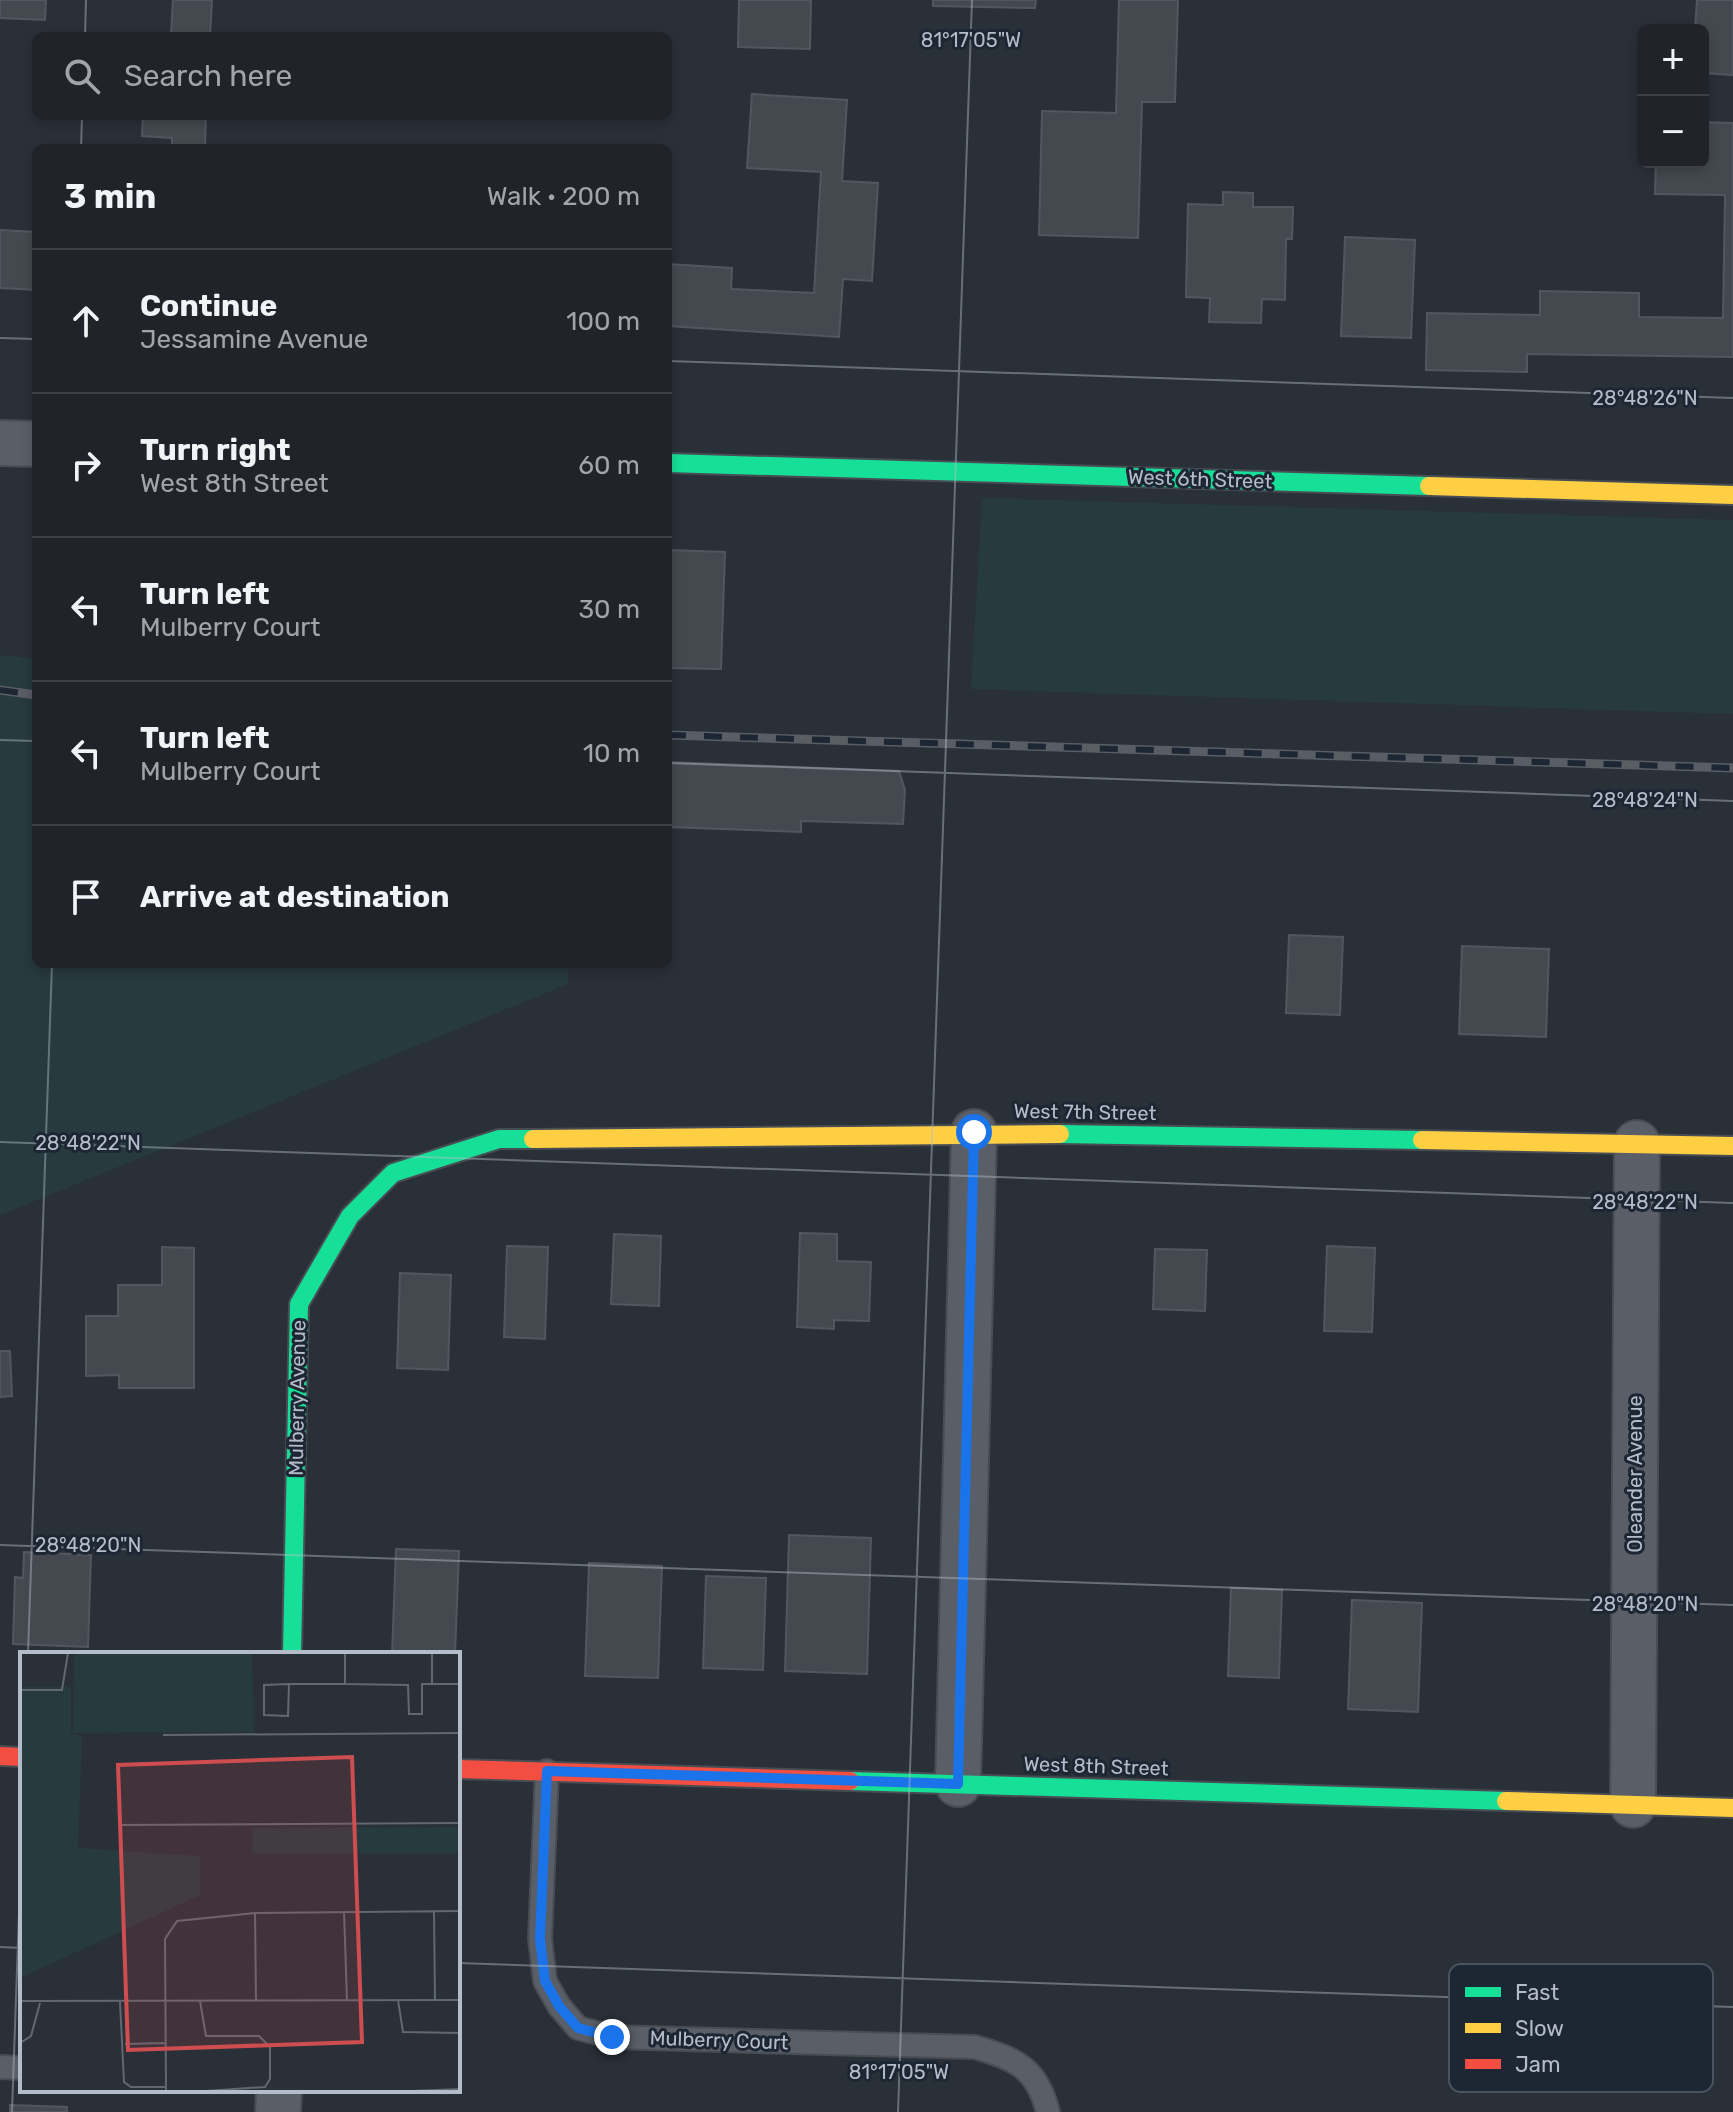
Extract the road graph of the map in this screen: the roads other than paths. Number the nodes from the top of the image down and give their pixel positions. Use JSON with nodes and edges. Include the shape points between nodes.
{"nodes":[{"id":1,"x":0,"y":443,"type":"edge"},
{"id":2,"x":32,"y":444,"type":"edge"},
{"id":3,"x":672,"y":463,"type":"edge"},
{"id":4,"x":1733,"y":495,"type":"edge"},
{"id":5,"x":974,"y":1132,"type":"junction"},
{"id":6,"x":1637,"y":1143,"type":"junction"},
{"id":7,"x":1733,"y":1146,"type":"edge"},
{"id":8,"x":393,"y":1173,"type":"joint"},
{"id":9,"x":292,"y":1652,"type":"edge"},
{"id":10,"x":0,"y":1756,"type":"edge"},
{"id":11,"x":20,"y":1757,"type":"edge"},
{"id":12,"x":460,"y":1769,"type":"edge"},
{"id":13,"x":547,"y":1771,"type":"junction"},
{"id":14,"x":958,"y":1784,"type":"junction"},
{"id":15,"x":1633,"y":1805,"type":"junction"},
{"id":16,"x":1733,"y":1808,"type":"edge"},
{"id":17,"x":0,"y":2067,"type":"edge"},
{"id":18,"x":20,"y":2068,"type":"edge"},
{"id":19,"x":279,"y":2092,"type":"edge"},
{"id":20,"x":278,"y":2112,"type":"edge"},
{"id":21,"x":1048,"y":2112,"type":"edge"}],
"edges":[{"from":1,"to":2,"type":"street"},
{"from":3,"to":4,"type":"street","name":"West 6th Street"},
{"from":5,"to":6,"type":"street","name":"West 7th Street"},
{"from":5,"to":8,"type":"street","name":"West 7th Street","via":[[499,1139]]},
{"from":5,"to":14,"type":"street"},
{"from":6,"to":7,"type":"street","name":"West 7th Street"},
{"from":6,"to":15,"type":"street","name":"Oleander Avenue"},
{"from":8,"to":9,"type":"street","name":"Mulberry Avenue","via":[[350,1216],[299,1304]]},
{"from":10,"to":11,"type":"street"},
{"from":12,"to":13,"type":"street","name":"West 8th Street"},
{"from":13,"to":14,"type":"street","name":"West 8th Street"},
{"from":13,"to":21,"type":"lane","name":"Mulberry Court","via":[[540,1939],[545,1981],[578,2028],[612,2037],[975,2047],[1013,2058],[1042,2087]]},
{"from":14,"to":15,"type":"street","name":"West 8th Street"},
{"from":15,"to":16,"type":"street","name":"West 8th Street"},
{"from":17,"to":18,"type":"lane"},
{"from":19,"to":20,"type":"street"}]}
